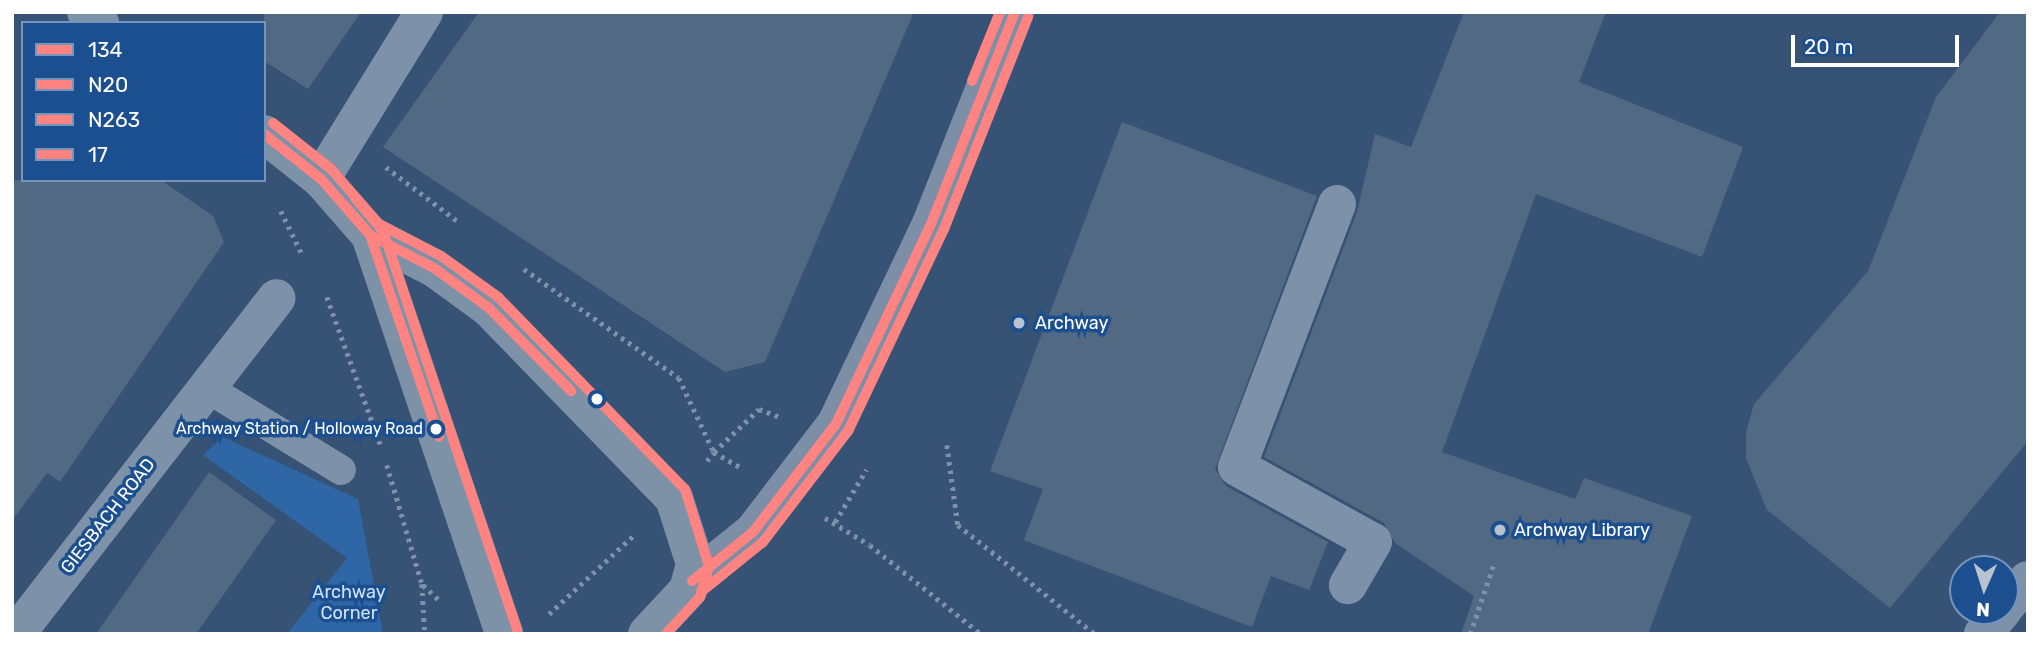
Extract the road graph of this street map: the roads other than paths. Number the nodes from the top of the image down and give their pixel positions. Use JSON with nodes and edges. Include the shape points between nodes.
{"nodes":[{"id":1,"x":424,"y":12,"type":"edge"},
{"id":2,"x":1015,"y":12,"type":"edge"},
{"id":3,"x":266,"y":135,"type":"edge"},
{"id":4,"x":321,"y":179,"type":"junction"},
{"id":5,"x":1337,"y":204,"type":"dead end"},
{"id":6,"x":370,"y":235,"type":"junction"},
{"id":7,"x":277,"y":298,"type":"dead end"},
{"id":8,"x":207,"y":388,"type":"junction"},
{"id":9,"x":341,"y":470,"type":"dead end"},
{"id":10,"x":692,"y":581,"type":"junction"},
{"id":11,"x":1348,"y":585,"type":"dead end"},
{"id":12,"x":521,"y":629,"type":"edge"},
{"id":13,"x":16,"y":634,"type":"edge"},
{"id":14,"x":647,"y":634,"type":"edge"}],
"edges":[{"from":1,"to":4,"type":"street"},
{"from":2,"to":10,"type":"main road","via":[[931,224],[836,424],[753,532]]},
{"from":3,"to":4,"type":"highway"},
{"from":4,"to":6,"type":"highway"},
{"from":5,"to":11,"type":"street","via":[[1237,467],[1373,542]]},
{"from":6,"to":10,"type":"highway","via":[[434,268],[489,308],[630,448],[674,498],[694,548]]},
{"from":6,"to":12,"type":"highway"},
{"from":7,"to":8,"type":"street","name":"GIESBACH ROAD"},
{"from":8,"to":9,"type":"lane"},
{"from":8,"to":13,"type":"street","name":"GIESBACH ROAD"},
{"from":10,"to":14,"type":"highway"}]}
